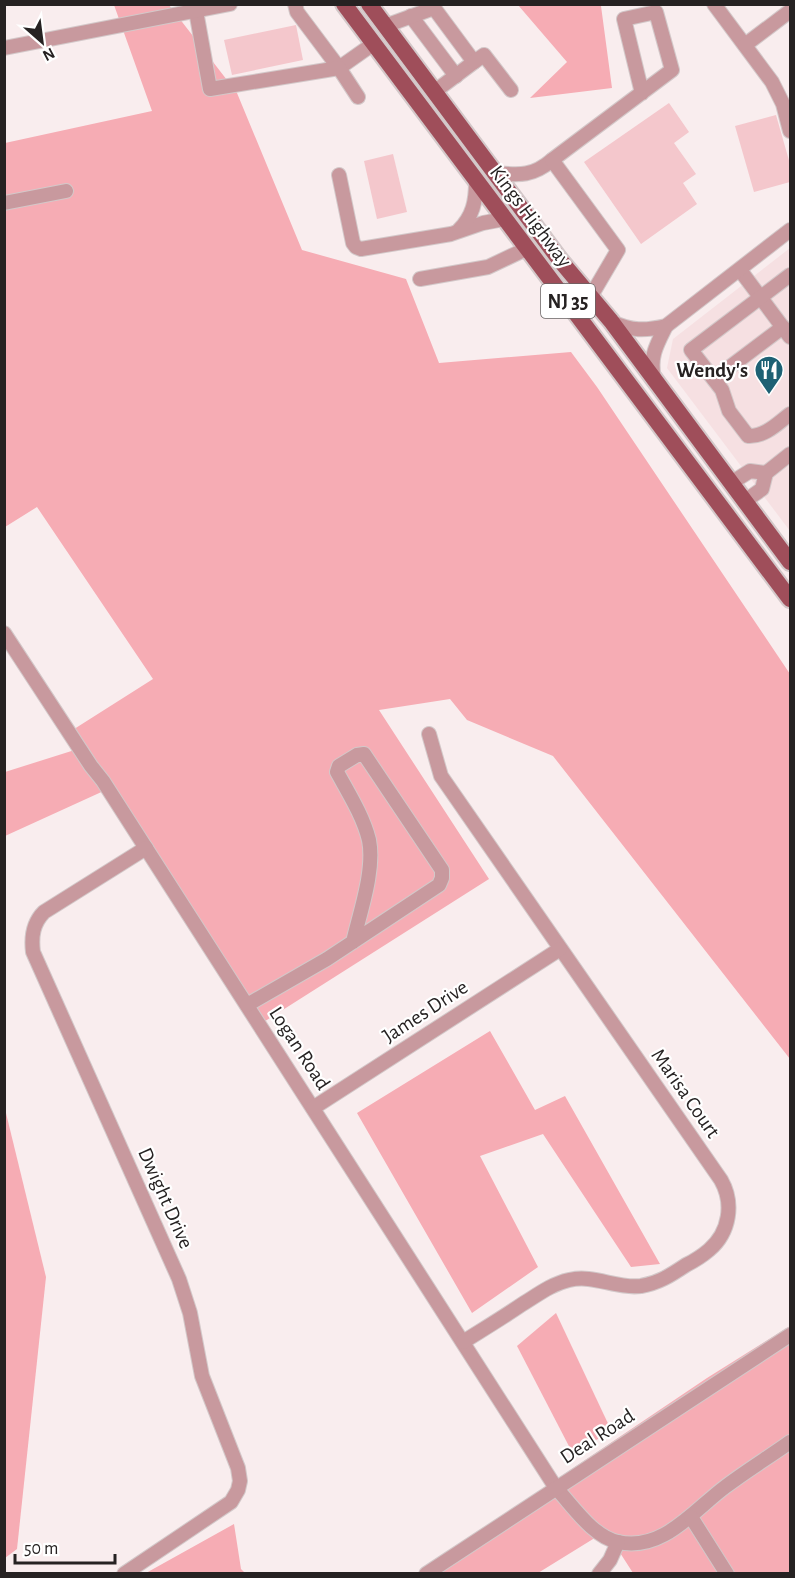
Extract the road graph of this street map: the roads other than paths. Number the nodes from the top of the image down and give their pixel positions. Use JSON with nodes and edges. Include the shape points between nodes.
{"nodes":[{"id":1,"x":230,"y":4,"type":"edge"},
{"id":2,"x":295,"y":4,"type":"edge"},
{"id":3,"x":344,"y":4,"type":"edge"},
{"id":4,"x":369,"y":4,"type":"edge"},
{"id":5,"x":714,"y":4,"type":"edge"},
{"id":6,"x":179,"y":9,"type":"edge"},
{"id":7,"x":196,"y":11,"type":"junction"},
{"id":8,"x":790,"y":11,"type":"edge"},
{"id":9,"x":411,"y":16,"type":"junction"},
{"id":10,"x":386,"y":27,"type":"junction"},
{"id":11,"x":373,"y":44,"type":"junction"},
{"id":12,"x":745,"y":45,"type":"junction"},
{"id":13,"x":4,"y":48,"type":"edge"},
{"id":14,"x":474,"y":62,"type":"junction"},
{"id":15,"x":339,"y":68,"type":"junction"},
{"id":16,"x":456,"y":76,"type":"junction"},
{"id":17,"x":511,"y":90,"type":"dead end"},
{"id":18,"x":434,"y":92,"type":"junction"},
{"id":19,"x":642,"y":93,"type":"junction"},
{"id":20,"x":358,"y":96,"type":"dead end"},
{"id":21,"x":790,"y":125,"type":"edge"},
{"id":22,"x":552,"y":160,"type":"junction"},
{"id":23,"x":495,"y":173,"type":"junction"},
{"id":24,"x":339,"y":175,"type":"dead end"},
{"id":25,"x":476,"y":182,"type":"junction"},
{"id":26,"x":66,"y":191,"type":"dead end"},
{"id":27,"x":4,"y":203,"type":"edge"},
{"id":28,"x":504,"y":219,"type":"junction"},
{"id":29,"x":459,"y":230,"type":"junction"},
{"id":30,"x":790,"y":230,"type":"edge"},
{"id":31,"x":526,"y":249,"type":"junction"},
{"id":32,"x":740,"y":270,"type":"junction"},
{"id":33,"x":790,"y":274,"type":"edge"},
{"id":34,"x":420,"y":279,"type":"dead end"},
{"id":35,"x":591,"y":296,"type":"junction"},
{"id":36,"x":760,"y":297,"type":"junction"},
{"id":37,"x":610,"y":321,"type":"junction"},
{"id":38,"x":666,"y":326,"type":"junction"},
{"id":39,"x":787,"y":332,"type":"edge"},
{"id":40,"x":714,"y":379,"type":"junction"},
{"id":41,"x":656,"y":383,"type":"junction"},
{"id":42,"x":790,"y":414,"type":"edge"},
{"id":43,"x":790,"y":454,"type":"edge"},
{"id":44,"x":766,"y":473,"type":"junction"},
{"id":45,"x":731,"y":483,"type":"junction"},
{"id":46,"x":745,"y":501,"type":"junction"},
{"id":47,"x":790,"y":562,"type":"edge"},
{"id":48,"x":790,"y":599,"type":"edge"},
{"id":49,"x":4,"y":633,"type":"edge"},
{"id":50,"x":429,"y":734,"type":"dead end"},
{"id":51,"x":146,"y":848,"type":"junction"},
{"id":52,"x":353,"y":942,"type":"junction"},
{"id":53,"x":560,"y":949,"type":"junction"},
{"id":54,"x":247,"y":1005,"type":"junction"},
{"id":55,"x":313,"y":1108,"type":"junction"},
{"id":56,"x":790,"y":1335,"type":"edge"},
{"id":57,"x":463,"y":1342,"type":"junction"},
{"id":58,"x":790,"y":1442,"type":"edge"},
{"id":59,"x":556,"y":1488,"type":"junction"},
{"id":60,"x":691,"y":1517,"type":"junction"},
{"id":61,"x":618,"y":1542,"type":"junction"},
{"id":62,"x":124,"y":1574,"type":"edge"},
{"id":63,"x":426,"y":1574,"type":"edge"},
{"id":64,"x":598,"y":1574,"type":"edge"},
{"id":65,"x":727,"y":1574,"type":"edge"}],
"edges":[{"from":1,"to":7,"type":"street"},
{"from":2,"to":15,"type":"street"},
{"from":3,"to":11,"type":"main road","name":"Kings Highway","number":"NJ 35"},
{"from":4,"to":10,"type":"main road","name":"Kings Highway","number":"NJ 35"},
{"from":5,"to":12,"type":"street"},
{"from":6,"to":7,"type":"street"},
{"from":6,"to":13,"type":"street"},
{"from":7,"to":15,"type":"street","via":[[210,89]]},
{"from":8,"to":12,"type":"street"},
{"from":9,"to":10,"type":"street"},
{"from":9,"to":14,"type":"street","via":[[434,8]]},
{"from":9,"to":16,"type":"street"},
{"from":10,"to":18,"type":"main road","name":"Kings Highway","number":"NJ 35"},
{"from":11,"to":15,"type":"street"},
{"from":11,"to":25,"type":"main road","name":"Kings Highway","number":"NJ 35"},
{"from":12,"to":21,"type":"street","via":[[778,92]]},
{"from":14,"to":16,"type":"street"},
{"from":14,"to":17,"type":"street","via":[[484,55]]},
{"from":15,"to":20,"type":"street"},
{"from":16,"to":18,"type":"street"},
{"from":18,"to":23,"type":"main road","name":"Kings Highway","number":"NJ 35"},
{"from":19,"to":19,"type":"street","via":[[672,70],[656,12],[624,19]]},
{"from":19,"to":22,"type":"street"},
{"from":22,"to":23,"type":"street","via":[[531,173]]},
{"from":22,"to":35,"type":"street","via":[[618,250]]},
{"from":23,"to":35,"type":"main road","name":"Kings Highway","number":"NJ 35"},
{"from":24,"to":29,"type":"street","via":[[356,247]]},
{"from":25,"to":28,"type":"main road","name":"Kings Highway","number":"NJ 35"},
{"from":25,"to":29,"type":"street","via":[[476,201]]},
{"from":26,"to":27,"type":"street"},
{"from":28,"to":29,"type":"street"},
{"from":28,"to":31,"type":"main road","name":"Kings Highway","number":"NJ 35"},
{"from":30,"to":32,"type":"street"},
{"from":31,"to":34,"type":"street","via":[[488,267]]},
{"from":31,"to":48,"type":"main road","name":"Kings Highway","number":"NJ 35"},
{"from":32,"to":36,"type":"street"},
{"from":32,"to":38,"type":"street"},
{"from":33,"to":36,"type":"street"},
{"from":35,"to":37,"type":"main road","name":"Kings Highway","number":"NJ 35"},
{"from":36,"to":39,"type":"street"},
{"from":36,"to":40,"type":"street","via":[[692,350]]},
{"from":37,"to":38,"type":"street","via":[[632,330]]},
{"from":37,"to":41,"type":"main road","name":"Kings Highway","number":"NJ 35"},
{"from":38,"to":41,"type":"street","via":[[651,360]]},
{"from":39,"to":40,"type":"street"},
{"from":40,"to":42,"type":"street","via":[[729,411],[748,436],[766,432]]},
{"from":41,"to":45,"type":"main road","name":"Kings Highway","number":"NJ 35"},
{"from":43,"to":44,"type":"street"},
{"from":44,"to":45,"type":"street","via":[[750,471]]},
{"from":44,"to":46,"type":"street","via":[[762,489]]},
{"from":45,"to":46,"type":"main road","name":"Kings Highway","number":"NJ 35"},
{"from":46,"to":47,"type":"main road","name":"Kings Highway","number":"NJ 35"},
{"from":49,"to":51,"type":"street","name":"Logan Road"},
{"from":50,"to":53,"type":"street","name":"Marisa Court","via":[[441,776]]},
{"from":51,"to":54,"type":"street","name":"Logan Road"},
{"from":51,"to":62,"type":"street","name":"Dwight Drive","via":[[44,912],[34,927],[33,952],[179,1279],[202,1376],[240,1481],[236,1496],[222,1510]]},
{"from":52,"to":52,"type":"street","via":[[439,885],[442,878],[442,870],[364,754],[339,766],[337,772],[361,817],[369,842],[370,863]]},
{"from":52,"to":54,"type":"street"},
{"from":53,"to":55,"type":"street","name":"James Drive"},
{"from":53,"to":57,"type":"street","name":"Marisa Court","via":[[721,1180],[728,1199],[728,1219],[709,1251],[664,1279],[624,1286],[589,1278],[569,1279]]},
{"from":54,"to":55,"type":"street","name":"Logan Road"},
{"from":55,"to":57,"type":"street","name":"Logan Road"},
{"from":56,"to":59,"type":"street","name":"Deal Road"},
{"from":57,"to":59,"type":"street","name":"Logan Road"},
{"from":58,"to":60,"type":"street","via":[[726,1486]]},
{"from":59,"to":61,"type":"street","name":"Logan Road","via":[[598,1533]]},
{"from":59,"to":63,"type":"street","name":"Deal Road"},
{"from":60,"to":61,"type":"street","via":[[664,1535],[640,1542]]},
{"from":60,"to":65,"type":"street"},
{"from":61,"to":64,"type":"street"}]}
